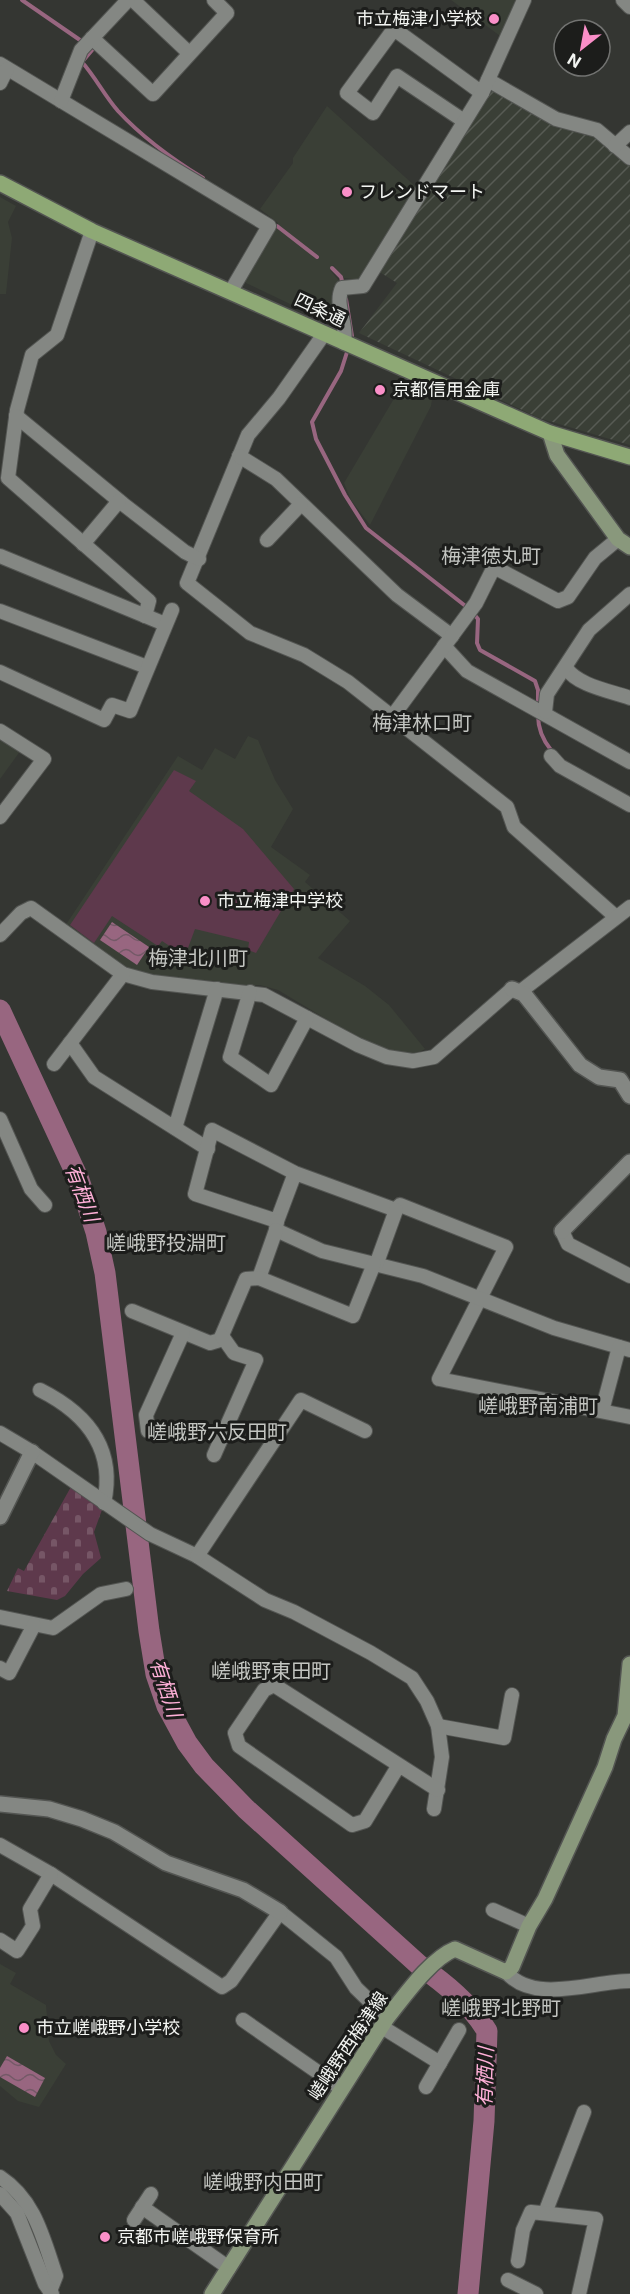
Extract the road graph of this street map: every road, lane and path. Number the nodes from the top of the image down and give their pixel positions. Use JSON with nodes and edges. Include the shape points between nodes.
{"nodes":[{"id":1,"x":128,"y":0,"type":"edge"},
{"id":2,"x":133,"y":0,"type":"edge"},
{"id":3,"x":214,"y":0,"type":"edge"},
{"id":4,"x":524,"y":0,"type":"edge"},
{"id":5,"x":623,"y":0,"type":"edge"},
{"id":6,"x":630,"y":7,"type":"edge"},
{"id":7,"x":92,"y":39,"type":"junction"},
{"id":8,"x":189,"y":53,"type":"junction"},
{"id":9,"x":4,"y":67,"type":"edge"},
{"id":10,"x":488,"y":80,"type":"junction"},
{"id":11,"x":0,"y":83,"type":"edge"},
{"id":12,"x":482,"y":93,"type":"junction"},
{"id":13,"x":61,"y":101,"type":"junction"},
{"id":14,"x":464,"y":121,"type":"junction"},
{"id":15,"x":630,"y":132,"type":"edge"},
{"id":16,"x":615,"y":146,"type":"junction"},
{"id":17,"x":630,"y":158,"type":"edge"},
{"id":18,"x":0,"y":183,"type":"edge"},
{"id":19,"x":93,"y":231,"type":"junction"},
{"id":20,"x":231,"y":291,"type":"junction"},
{"id":21,"x":324,"y":334,"type":"junction"},
{"id":22,"x":344,"y":343,"type":"junction"},
{"id":23,"x":16,"y":416,"type":"junction"},
{"id":24,"x":550,"y":433,"type":"junction"},
{"id":25,"x":239,"y":456,"type":"junction"},
{"id":26,"x":630,"y":457,"type":"edge"},
{"id":27,"x":119,"y":501,"type":"junction"},
{"id":28,"x":301,"y":504,"type":"junction"},
{"id":29,"x":267,"y":540,"type":"dead end"},
{"id":30,"x":624,"y":543,"type":"edge"},
{"id":31,"x":84,"y":544,"type":"junction"},
{"id":32,"x":0,"y":556,"type":"edge"},
{"id":33,"x":199,"y":559,"type":"junction"},
{"id":34,"x":630,"y":594,"type":"edge"},
{"id":35,"x":172,"y":610,"type":"dead end"},
{"id":36,"x":0,"y":611,"type":"edge"},
{"id":37,"x":145,"y":616,"type":"junction"},
{"id":38,"x":165,"y":624,"type":"junction"},
{"id":39,"x":448,"y":641,"type":"junction"},
{"id":40,"x":147,"y":667,"type":"junction"},
{"id":41,"x":566,"y":668,"type":"junction"},
{"id":42,"x":0,"y":672,"type":"edge"},
{"id":43,"x":630,"y":698,"type":"edge"},
{"id":44,"x":544,"y":712,"type":"junction"},
{"id":45,"x":392,"y":717,"type":"junction"},
{"id":46,"x":0,"y":731,"type":"edge"},
{"id":47,"x":551,"y":756,"type":"dead end"},
{"id":48,"x":630,"y":762,"type":"edge"},
{"id":49,"x":630,"y":805,"type":"edge"},
{"id":50,"x":0,"y":817,"type":"edge"},
{"id":51,"x":630,"y":907,"type":"edge"},
{"id":52,"x":616,"y":917,"type":"junction"},
{"id":53,"x":0,"y":935,"type":"edge"},
{"id":54,"x":123,"y":974,"type":"junction"},
{"id":55,"x":217,"y":989,"type":"junction"},
{"id":56,"x":516,"y":990,"type":"junction"},
{"id":57,"x":250,"y":992,"type":"junction"},
{"id":58,"x":307,"y":1018,"type":"junction"},
{"id":59,"x":70,"y":1043,"type":"junction"},
{"id":60,"x":54,"y":1064,"type":"dead end"},
{"id":61,"x":630,"y":1096,"type":"edge"},
{"id":62,"x":0,"y":1119,"type":"edge"},
{"id":63,"x":175,"y":1128,"type":"junction"},
{"id":64,"x":208,"y":1149,"type":"junction"},
{"id":65,"x":630,"y":1162,"type":"edge"},
{"id":66,"x":295,"y":1173,"type":"junction"},
{"id":67,"x":45,"y":1205,"type":"dead end"},
{"id":68,"x":396,"y":1210,"type":"junction"},
{"id":69,"x":276,"y":1225,"type":"junction"},
{"id":70,"x":562,"y":1231,"type":"joint"},
{"id":71,"x":375,"y":1264,"type":"junction"},
{"id":72,"x":630,"y":1276,"type":"edge"},
{"id":73,"x":259,"y":1278,"type":"junction"},
{"id":74,"x":482,"y":1298,"type":"junction"},
{"id":75,"x":132,"y":1311,"type":"dead end"},
{"id":76,"x":183,"y":1333,"type":"junction"},
{"id":77,"x":222,"y":1336,"type":"junction"},
{"id":78,"x":624,"y":1348,"type":"edge"},
{"id":79,"x":40,"y":1390,"type":"dead end"},
{"id":80,"x":602,"y":1411,"type":"junction"},
{"id":81,"x":630,"y":1417,"type":"edge"},
{"id":82,"x":148,"y":1431,"type":"dead end"},
{"id":83,"x":365,"y":1431,"type":"dead end"},
{"id":84,"x":0,"y":1433,"type":"edge"},
{"id":85,"x":32,"y":1452,"type":"junction"},
{"id":86,"x":214,"y":1455,"type":"dead end"},
{"id":87,"x":104,"y":1503,"type":"junction"},
{"id":88,"x":0,"y":1517,"type":"edge"},
{"id":89,"x":197,"y":1556,"type":"junction"},
{"id":90,"x":126,"y":1590,"type":"dead end"},
{"id":91,"x":0,"y":1617,"type":"edge"},
{"id":92,"x":34,"y":1625,"type":"junction"},
{"id":93,"x":630,"y":1665,"type":"edge"},
{"id":94,"x":0,"y":1668,"type":"edge"},
{"id":95,"x":512,"y":1695,"type":"dead end"},
{"id":96,"x":438,"y":1726,"type":"junction"},
{"id":97,"x":399,"y":1765,"type":"junction"},
{"id":98,"x":438,"y":1790,"type":"junction"},
{"id":99,"x":0,"y":1804,"type":"edge"},
{"id":100,"x":434,"y":1809,"type":"dead end"},
{"id":101,"x":0,"y":1845,"type":"edge"},
{"id":102,"x":51,"y":1874,"type":"junction"},
{"id":103,"x":493,"y":1910,"type":"dead end"},
{"id":104,"x":280,"y":1912,"type":"junction"},
{"id":105,"x":529,"y":1926,"type":"junction"},
{"id":106,"x":0,"y":1940,"type":"edge"},
{"id":107,"x":506,"y":1972,"type":"junction"},
{"id":108,"x":630,"y":1981,"type":"edge"},
{"id":109,"x":243,"y":2020,"type":"dead end"},
{"id":110,"x":384,"y":2022,"type":"junction"},
{"id":111,"x":459,"y":2030,"type":"dead end"},
{"id":112,"x":440,"y":2063,"type":"junction"},
{"id":113,"x":426,"y":2087,"type":"dead end"},
{"id":114,"x":342,"y":2089,"type":"junction"},
{"id":115,"x":584,"y":2112,"type":"dead end"},
{"id":116,"x":0,"y":2177,"type":"edge"},
{"id":117,"x":0,"y":2194,"type":"edge"},
{"id":118,"x":151,"y":2194,"type":"dead end"},
{"id":119,"x":142,"y":2207,"type":"junction"},
{"id":120,"x":545,"y":2213,"type":"junction"},
{"id":121,"x":134,"y":2220,"type":"dead end"},
{"id":122,"x":518,"y":2261,"type":"dead end"},
{"id":123,"x":229,"y":2268,"type":"junction"},
{"id":124,"x":508,"y":2280,"type":"dead end"},
{"id":125,"x":51,"y":2293,"type":"edge"},
{"id":126,"x":212,"y":2294,"type":"edge"},
{"id":127,"x":536,"y":2294,"type":"edge"},
{"id":128,"x":579,"y":2294,"type":"edge"}],
"edges":[{"from":1,"to":7,"type":"street"},
{"from":2,"to":8,"type":"street"},
{"from":3,"to":8,"type":"street","via":[[227,13]]},
{"from":4,"to":10,"type":"street"},
{"from":5,"to":6,"type":"street"},
{"from":7,"to":8,"type":"street","via":[[153,94]]},
{"from":7,"to":13,"type":"street","via":[[81,50]]},
{"from":9,"to":11,"type":"street"},
{"from":9,"to":13,"type":"street"},
{"from":10,"to":12,"type":"street"},
{"from":10,"to":16,"type":"street","via":[[556,119],[597,130]]},
{"from":12,"to":14,"type":"street"},
{"from":12,"to":14,"type":"street","via":[[394,29],[347,93],[373,113],[397,76]]},
{"from":13,"to":20,"type":"street","via":[[269,226]]},
{"from":14,"to":22,"type":"street","via":[[363,285],[342,288],[338,296],[346,333]]},
{"from":15,"to":16,"type":"street"},
{"from":16,"to":17,"type":"street"},
{"from":18,"to":19,"type":"main road","name":"四条通"},
{"from":19,"to":20,"type":"main road","name":"四条通"},
{"from":19,"to":23,"type":"street","via":[[57,335],[32,356]]},
{"from":20,"to":21,"type":"main road","name":"四条通"},
{"from":21,"to":22,"type":"main road","name":"四条通"},
{"from":21,"to":25,"type":"street","via":[[248,435]]},
{"from":22,"to":24,"type":"main road","name":"四条通"},
{"from":23,"to":27,"type":"street"},
{"from":23,"to":31,"type":"street","via":[[8,478]]},
{"from":24,"to":26,"type":"main road","name":"四条通"},
{"from":24,"to":30,"type":"main road","via":[[557,455]]},
{"from":25,"to":28,"type":"street","via":[[276,479]]},
{"from":25,"to":33,"type":"street"},
{"from":27,"to":31,"type":"street"},
{"from":27,"to":33,"type":"street"},
{"from":28,"to":29,"type":"street"},
{"from":28,"to":39,"type":"street"},
{"from":30,"to":39,"type":"street","via":[[595,558],[568,597],[558,601],[494,567],[477,603]]},
{"from":31,"to":37,"type":"street","via":[[149,602]]},
{"from":32,"to":37,"type":"street"},
{"from":33,"to":45,"type":"street","via":[[187,583],[250,633],[304,655],[348,682]]},
{"from":34,"to":41,"type":"street","via":[[589,630]]},
{"from":35,"to":38,"type":"street"},
{"from":36,"to":40,"type":"street"},
{"from":37,"to":38,"type":"street"},
{"from":38,"to":40,"type":"street"},
{"from":39,"to":44,"type":"street","via":[[467,671]]},
{"from":39,"to":45,"type":"street"},
{"from":40,"to":42,"type":"street","via":[[130,711],[112,705],[104,720]]},
{"from":41,"to":43,"type":"street","via":[[569,674]]},
{"from":41,"to":44,"type":"street","via":[[547,694]]},
{"from":44,"to":48,"type":"street"},
{"from":45,"to":52,"type":"street","via":[[507,807],[514,827]]},
{"from":46,"to":50,"type":"street","via":[[44,759]]},
{"from":47,"to":49,"type":"street","via":[[560,766]]},
{"from":51,"to":52,"type":"street"},
{"from":52,"to":56,"type":"street"},
{"from":53,"to":54,"type":"street","via":[[31,908]]},
{"from":54,"to":55,"type":"street","via":[[152,982]]},
{"from":54,"to":59,"type":"street"},
{"from":55,"to":57,"type":"street"},
{"from":55,"to":63,"type":"street"},
{"from":56,"to":58,"type":"street","via":[[434,1057],[413,1061],[387,1057]]},
{"from":56,"to":61,"type":"street","via":[[580,1065],[599,1077],[620,1080]]},
{"from":57,"to":58,"type":"street","via":[[264,995]]},
{"from":57,"to":58,"type":"street","via":[[230,1057],[271,1085]]},
{"from":59,"to":60,"type":"street"},
{"from":59,"to":63,"type":"street","via":[[94,1077]]},
{"from":62,"to":67,"type":"street","via":[[31,1189]]},
{"from":63,"to":64,"type":"street"},
{"from":64,"to":66,"type":"street","via":[[212,1130]]},
{"from":64,"to":69,"type":"street","via":[[195,1194]]},
{"from":65,"to":70,"type":"street"},
{"from":66,"to":68,"type":"street"},
{"from":66,"to":69,"type":"street"},
{"from":68,"to":71,"type":"street"},
{"from":68,"to":74,"type":"street","via":[[400,1205],[507,1247]]},
{"from":69,"to":71,"type":"street","via":[[322,1251]]},
{"from":69,"to":73,"type":"street"},
{"from":70,"to":72,"type":"street","via":[[568,1244]]},
{"from":71,"to":73,"type":"street","via":[[353,1316]]},
{"from":71,"to":74,"type":"street","via":[[423,1276]]},
{"from":73,"to":77,"type":"street","via":[[246,1279]]},
{"from":74,"to":78,"type":"street","via":[[554,1328]]},
{"from":74,"to":80,"type":"street","via":[[439,1380]]},
{"from":75,"to":76,"type":"street"},
{"from":76,"to":77,"type":"street","via":[[210,1343]]},
{"from":76,"to":82,"type":"street","via":[[146,1415]]},
{"from":77,"to":86,"type":"street","via":[[234,1353],[256,1360]]},
{"from":78,"to":80,"type":"street"},
{"from":79,"to":87,"type":"street","via":[[61,1400],[100,1440],[107,1489]]},
{"from":80,"to":81,"type":"street"},
{"from":83,"to":89,"type":"street","via":[[301,1400]]},
{"from":84,"to":85,"type":"street"},
{"from":85,"to":87,"type":"street"},
{"from":85,"to":88,"type":"street"},
{"from":87,"to":89,"type":"street","via":[[150,1534]]},
{"from":89,"to":96,"type":"street","via":[[265,1600],[402,1670],[427,1701]]},
{"from":90,"to":92,"type":"street","via":[[101,1594],[53,1628]]},
{"from":91,"to":92,"type":"street"},
{"from":92,"to":94,"type":"street","via":[[9,1673]]},
{"from":93,"to":105,"type":"main road","via":[[625,1716],[574,1840]]},
{"from":95,"to":96,"type":"street","via":[[504,1738]]},
{"from":96,"to":98,"type":"street","via":[[442,1757]]},
{"from":97,"to":97,"type":"street","via":[[274,1685],[264,1690],[235,1733],[239,1746],[352,1825],[365,1821]]},
{"from":97,"to":98,"type":"street"},
{"from":98,"to":100,"type":"street"},
{"from":99,"to":104,"type":"street","via":[[49,1809],[82,1819],[114,1832],[166,1863],[243,1890]]},
{"from":101,"to":102,"type":"street"},
{"from":102,"to":104,"type":"street","via":[[222,1987],[231,1982]]},
{"from":102,"to":106,"type":"street","via":[[30,1909],[33,1926],[17,1951]]},
{"from":103,"to":105,"type":"street"},
{"from":104,"to":110,"type":"street","via":[[336,1957]]},
{"from":105,"to":107,"type":"main road","via":[[512,1967]]},
{"from":107,"to":108,"type":"street","via":[[514,1981],[536,1987],[567,1989]]},
{"from":107,"to":110,"type":"main road","name":"嵯峨野西梅津線","via":[[455,1949],[416,1983]]},
{"from":109,"to":114,"type":"street"},
{"from":110,"to":112,"type":"street"},
{"from":110,"to":114,"type":"main road","name":"嵯峨野西梅津線"},
{"from":111,"to":112,"type":"street"},
{"from":112,"to":113,"type":"street"},
{"from":114,"to":123,"type":"main road","name":"嵯峨野西梅津線"},
{"from":115,"to":120,"type":"street"},
{"from":116,"to":125,"type":"street","via":[[32,2209],[56,2276]]},
{"from":117,"to":125,"type":"street","via":[[17,2213]]},
{"from":118,"to":119,"type":"street"},
{"from":119,"to":121,"type":"street"},
{"from":119,"to":123,"type":"street"},
{"from":120,"to":122,"type":"street","via":[[531,2212],[528,2216]]},
{"from":120,"to":128,"type":"street","via":[[597,2219]]},
{"from":123,"to":126,"type":"main road","name":"嵯峨野西梅津線"},
{"from":124,"to":127,"type":"street"}]}
